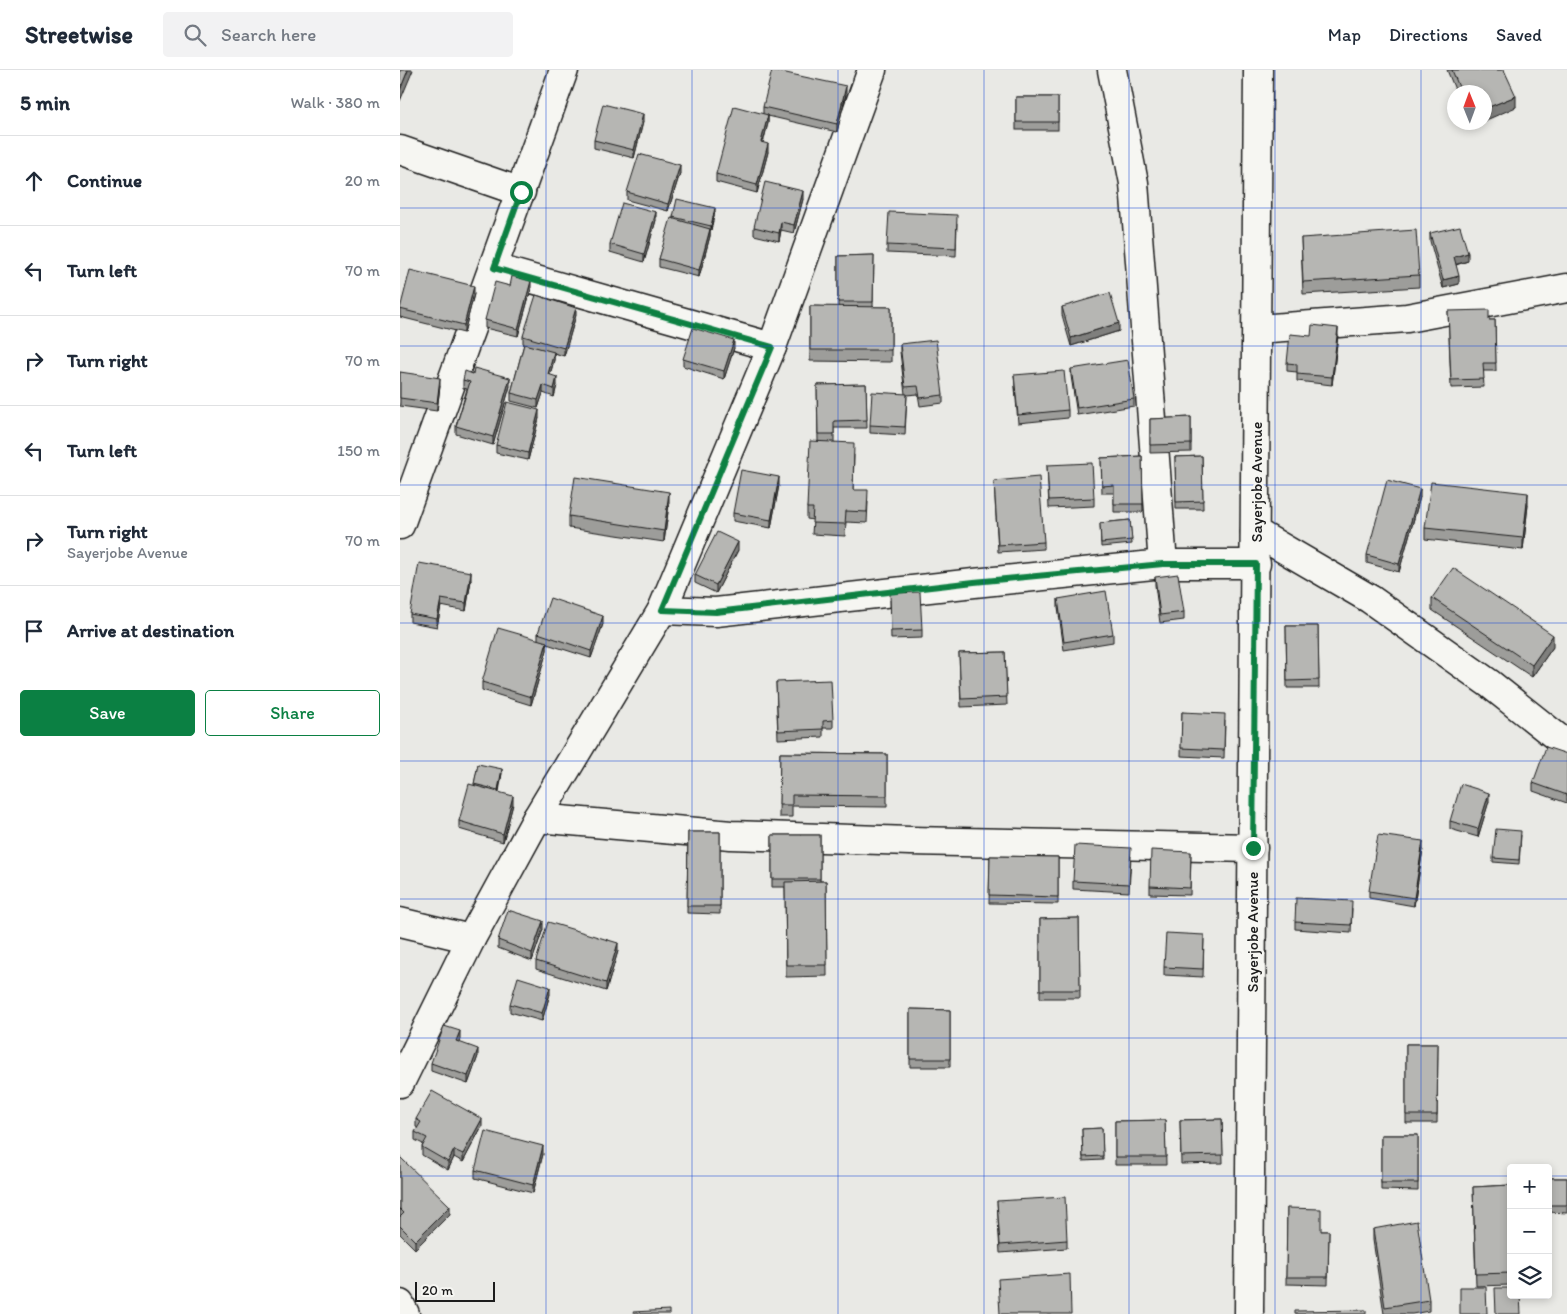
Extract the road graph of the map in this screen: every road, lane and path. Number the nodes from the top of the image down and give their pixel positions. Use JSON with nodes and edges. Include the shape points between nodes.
{"nodes":[{"id":1,"x":564,"y":70,"type":"edge"},
{"id":2,"x":872,"y":70,"type":"edge"},
{"id":3,"x":1112,"y":70,"type":"edge"},
{"id":4,"x":1258,"y":70,"type":"edge"},
{"id":5,"x":400,"y":150,"type":"edge"},
{"id":6,"x":521,"y":192,"type":"junction"},
{"id":7,"x":494,"y":268,"type":"junction"},
{"id":8,"x":1567,"y":288,"type":"edge"},
{"id":9,"x":1258,"y":329,"type":"junction"},
{"id":10,"x":772,"y":347,"type":"junction"},
{"id":11,"x":400,"y":525,"type":"edge"},
{"id":12,"x":1255,"y":532,"type":"junction"},
{"id":13,"x":1163,"y":564,"type":"junction"},
{"id":14,"x":1256,"y":564,"type":"junction"},
{"id":15,"x":662,"y":610,"type":"junction"},
{"id":16,"x":1567,"y":746,"type":"edge"},
{"id":17,"x":537,"y":818,"type":"junction"},
{"id":18,"x":1253,"y":848,"type":"junction"},
{"id":19,"x":400,"y":922,"type":"edge"},
{"id":20,"x":471,"y":938,"type":"junction"},
{"id":21,"x":400,"y":1083,"type":"edge"},
{"id":22,"x":400,"y":1304,"type":"edge"},
{"id":23,"x":405,"y":1314,"type":"edge"},
{"id":24,"x":1249,"y":1314,"type":"edge"}],
"edges":[{"from":1,"to":6,"type":"street"},
{"from":2,"to":10,"type":"street"},
{"from":3,"to":13,"type":"street","via":[[1134,183]]},
{"from":4,"to":9,"type":"street","name":"Sayerjobe Avenue"},
{"from":5,"to":6,"type":"street"},
{"from":6,"to":7,"type":"street"},
{"from":7,"to":10,"type":"street"},
{"from":7,"to":11,"type":"street"},
{"from":8,"to":9,"type":"street","via":[[1407,318]]},
{"from":9,"to":12,"type":"street","name":"Sayerjobe Avenue"},
{"from":10,"to":15,"type":"street"},
{"from":12,"to":14,"type":"street","name":"Sayerjobe Avenue"},
{"from":12,"to":16,"type":"street","via":[[1370,599],[1490,684]]},
{"from":13,"to":14,"type":"street"},
{"from":13,"to":15,"type":"street","via":[[716,612]]},
{"from":14,"to":18,"type":"street","name":"Sayerjobe Avenue"},
{"from":15,"to":17,"type":"street"},
{"from":17,"to":18,"type":"street","via":[[731,835]]},
{"from":17,"to":20,"type":"street"},
{"from":18,"to":24,"type":"street","name":"Sayerjobe Avenue"},
{"from":19,"to":20,"type":"street"},
{"from":20,"to":21,"type":"street"},
{"from":22,"to":23,"type":"street"}]}
